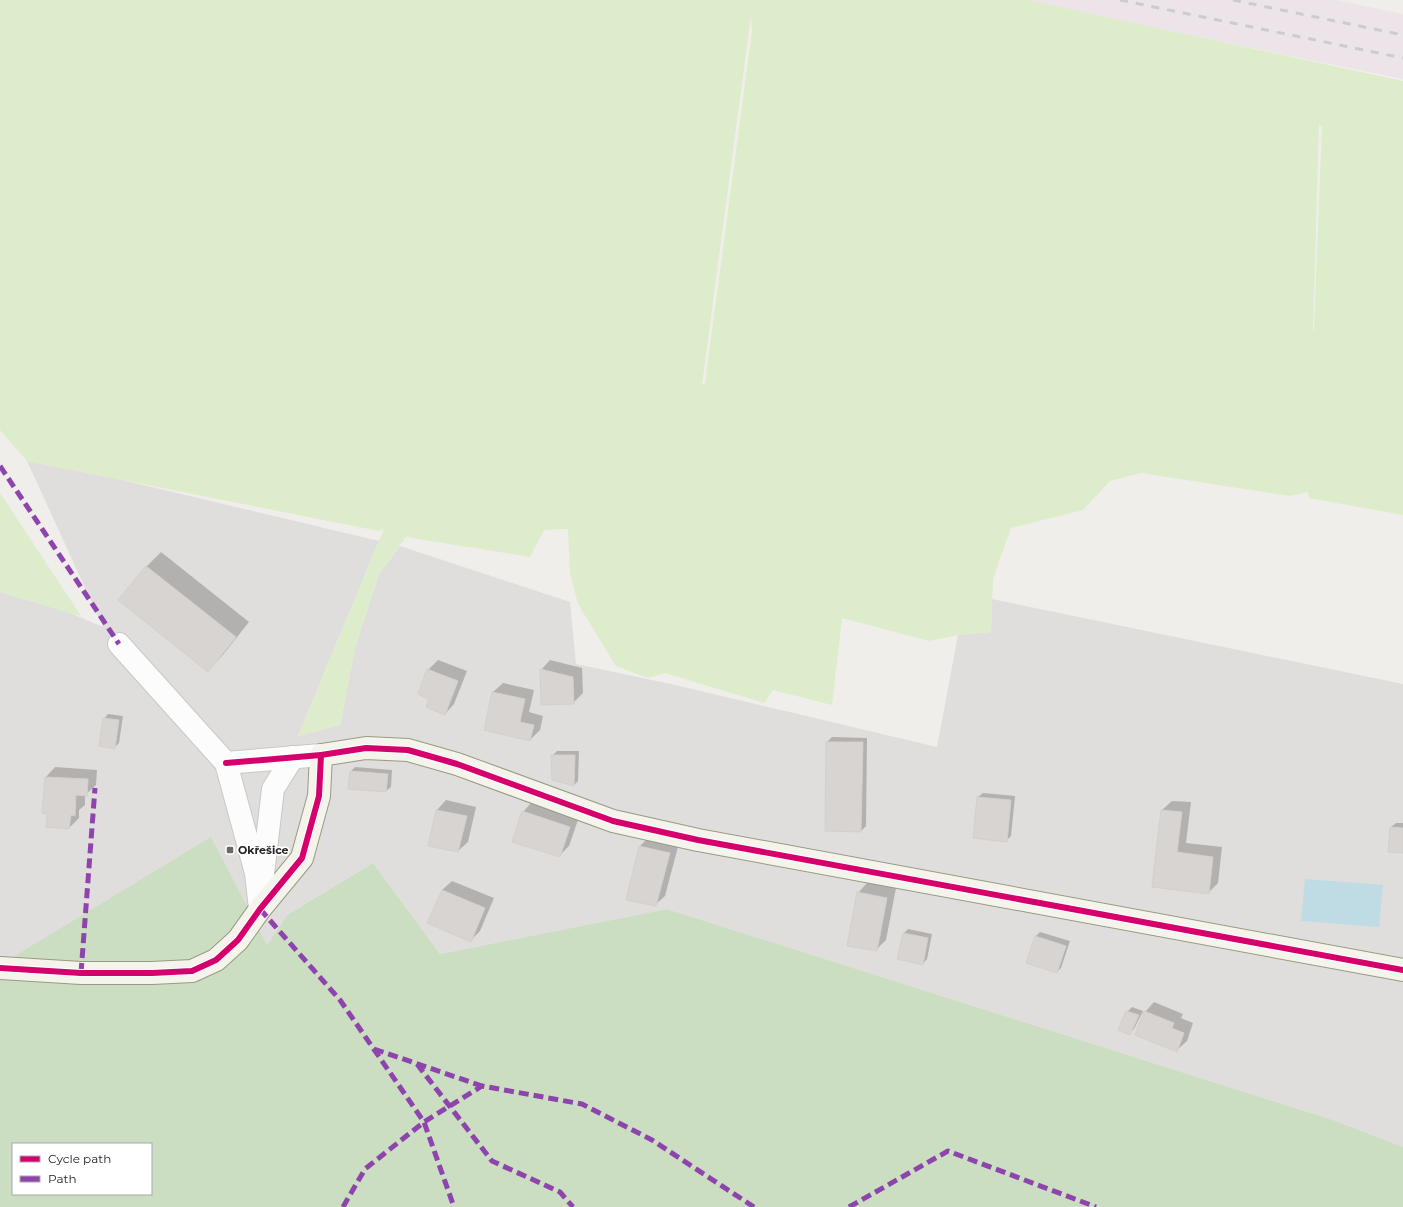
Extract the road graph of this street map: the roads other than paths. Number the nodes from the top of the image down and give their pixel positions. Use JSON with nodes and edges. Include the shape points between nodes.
{"nodes":[{"id":1,"x":118,"y":644,"type":"dead end"},
{"id":2,"x":321,"y":755,"type":"junction"},
{"id":3,"x":293,"y":758,"type":"junction"},
{"id":4,"x":226,"y":763,"type":"junction"},
{"id":5,"x":260,"y":909,"type":"junction"},
{"id":6,"x":0,"y":968,"type":"edge"},
{"id":7,"x":1403,"y":970,"type":"edge"}],
"edges":[{"from":1,"to":4,"type":"street"},
{"from":2,"to":3,"type":"street"},
{"from":2,"to":5,"type":"street","via":[[319,796],[302,858]]},
{"from":2,"to":7,"type":"street","via":[[366,748],[408,750],[457,764],[613,820],[690,838]]},
{"from":3,"to":4,"type":"street"},
{"from":3,"to":5,"type":"street","via":[[273,790]]},
{"from":4,"to":5,"type":"street","via":[[256,873]]},
{"from":5,"to":6,"type":"street","via":[[238,940],[216,960],[192,971],[80,973]]}]}
